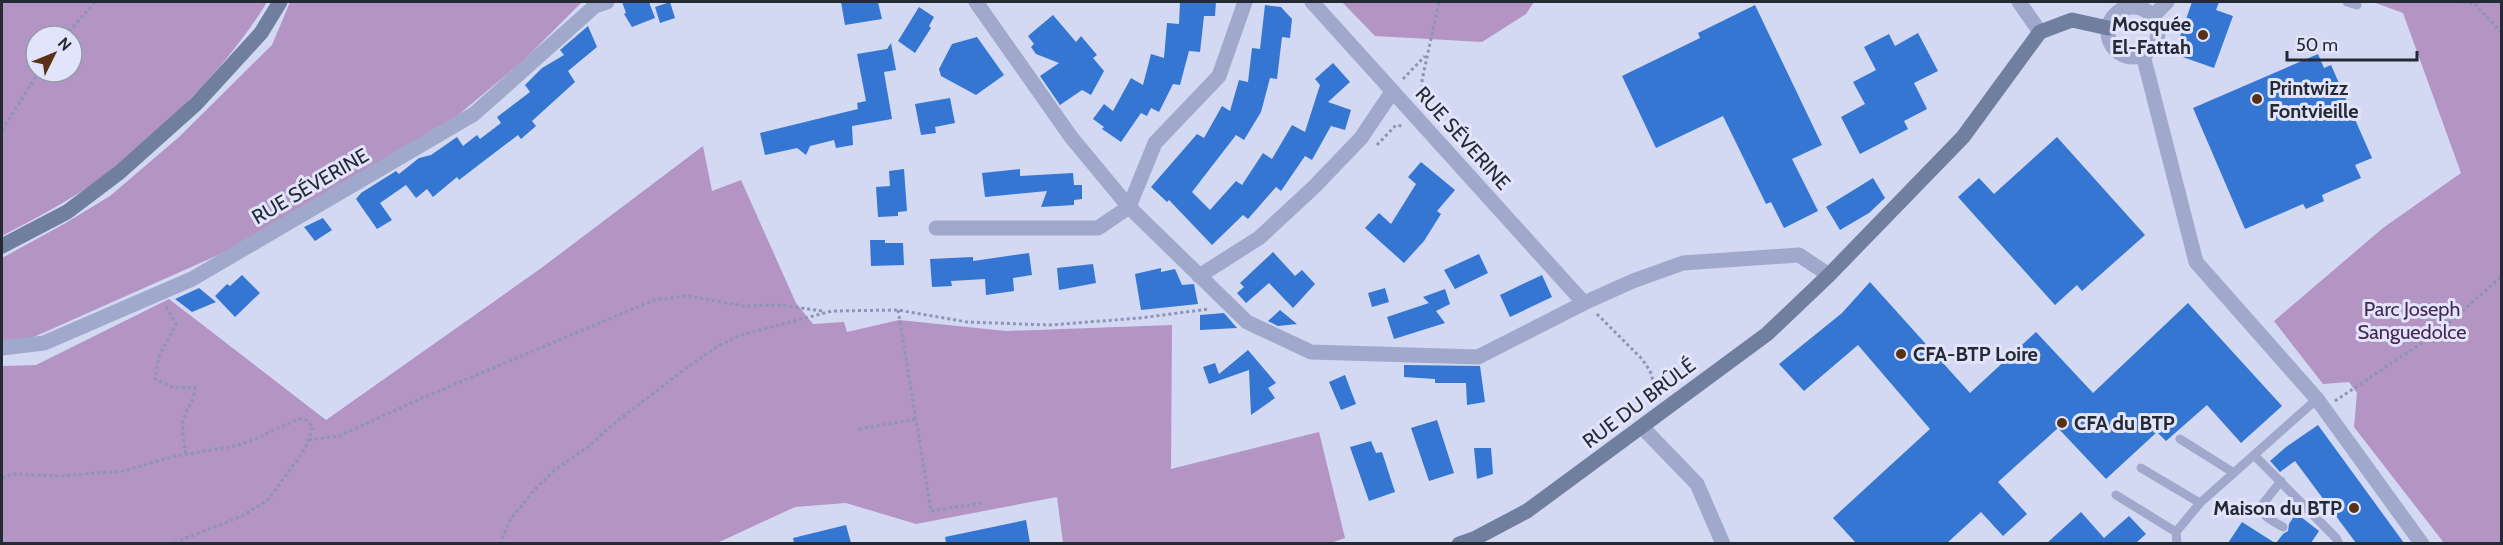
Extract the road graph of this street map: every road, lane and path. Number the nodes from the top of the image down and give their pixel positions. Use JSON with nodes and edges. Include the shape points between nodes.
{"nodes":[{"id":1,"x":95,"y":2,"type":"edge"},
{"id":2,"x":280,"y":2,"type":"edge"},
{"id":3,"x":606,"y":2,"type":"edge"},
{"id":4,"x":976,"y":2,"type":"edge"},
{"id":5,"x":1245,"y":2,"type":"edge"},
{"id":6,"x":1312,"y":2,"type":"edge"},
{"id":7,"x":1438,"y":2,"type":"edge"},
{"id":8,"x":2019,"y":2,"type":"edge"},
{"id":9,"x":2167,"y":2,"type":"edge"},
{"id":10,"x":2347,"y":2,"type":"edge"},
{"id":11,"x":2463,"y":2,"type":"edge"},
{"id":12,"x":2357,"y":5,"type":"dead end"},
{"id":13,"x":2153,"y":16,"type":"junction"},
{"id":14,"x":76,"y":24,"type":"edge"},
{"id":15,"x":2108,"y":28,"type":"junction"},
{"id":16,"x":2040,"y":32,"type":"junction"},
{"id":17,"x":2502,"y":33,"type":"edge"},
{"id":18,"x":1427,"y":54,"type":"junction"},
{"id":19,"x":2143,"y":55,"type":"junction"},
{"id":20,"x":31,"y":84,"type":"edge"},
{"id":21,"x":1392,"y":92,"type":"junction"},
{"id":22,"x":1417,"y":119,"type":"junction"},
{"id":23,"x":2,"y":130,"type":"edge"},
{"id":24,"x":1129,"y":207,"type":"junction"},
{"id":25,"x":936,"y":228,"type":"dead end"},
{"id":26,"x":2,"y":246,"type":"edge"},
{"id":27,"x":1829,"y":275,"type":"junction"},
{"id":28,"x":1199,"y":276,"type":"junction"},
{"id":29,"x":2502,"y":276,"type":"edge"},
{"id":30,"x":158,"y":294,"type":"junction"},
{"id":31,"x":1220,"y":297,"type":"junction"},
{"id":32,"x":1584,"y":303,"type":"junction"},
{"id":33,"x":898,"y":310,"type":"junction"},
{"id":34,"x":826,"y":312,"type":"junction"},
{"id":35,"x":1596,"y":314,"type":"dead end"},
{"id":36,"x":2,"y":348,"type":"edge"},
{"id":37,"x":2320,"y":404,"type":"junction"},
{"id":38,"x":1662,"y":412,"type":"junction"},
{"id":39,"x":916,"y":419,"type":"junction"},
{"id":40,"x":1642,"y":427,"type":"junction"},
{"id":41,"x":859,"y":429,"type":"dead end"},
{"id":42,"x":2181,"y":439,"type":"dead end"},
{"id":43,"x":309,"y":440,"type":"junction"},
{"id":44,"x":186,"y":454,"type":"junction"},
{"id":45,"x":2254,"y":455,"type":"junction"},
{"id":46,"x":2141,"y":468,"type":"dead end"},
{"id":47,"x":2234,"y":473,"type":"junction"},
{"id":48,"x":2,"y":478,"type":"edge"},
{"id":49,"x":2281,"y":481,"type":"junction"},
{"id":50,"x":2115,"y":495,"type":"dead end"},
{"id":51,"x":982,"y":503,"type":"dead end"},
{"id":52,"x":2200,"y":503,"type":"junction"},
{"id":53,"x":2283,"y":527,"type":"dead end"},
{"id":54,"x":2176,"y":532,"type":"junction"},
{"id":55,"x":171,"y":543,"type":"edge"},
{"id":56,"x":500,"y":543,"type":"edge"},
{"id":57,"x":1459,"y":543,"type":"edge"},
{"id":58,"x":1723,"y":543,"type":"edge"},
{"id":59,"x":2177,"y":543,"type":"edge"},
{"id":60,"x":2339,"y":543,"type":"edge"},
{"id":61,"x":2422,"y":543,"type":"edge"}],
"edges":[{"from":1,"to":14,"type":"path"},
{"from":2,"to":26,"type":"main road","via":[[261,33],[196,104],[120,172],[67,212]]},
{"from":3,"to":30,"type":"street","name":"RUE SÉVERINE","via":[[595,6],[474,114],[192,279]]},
{"from":4,"to":24,"type":"street","via":[[1071,137]]},
{"from":5,"to":24,"type":"street","via":[[1219,76],[1155,143]]},
{"from":6,"to":21,"type":"street","name":"RUE SÉVERINE"},
{"from":7,"to":18,"type":"path"},
{"from":8,"to":16,"type":"street"},
{"from":9,"to":13,"type":"street"},
{"from":10,"to":12,"type":"lane"},
{"from":11,"to":17,"type":"path","via":[[2475,4]]},
{"from":13,"to":15,"type":"street","via":[[2130,7],[2115,14]]},
{"from":13,"to":19,"type":"street","via":[[2158,38]]},
{"from":15,"to":16,"type":"main road","via":[[2072,20]]},
{"from":15,"to":19,"type":"street","via":[[2110,43],[2121,54]]},
{"from":16,"to":27,"type":"main road","name":"RUE DU BRÛLÉ","via":[[1963,137]]},
{"from":18,"to":21,"type":"path"},
{"from":18,"to":22,"type":"path"},
{"from":19,"to":37,"type":"street","via":[[2196,262]]},
{"from":20,"to":23,"type":"path"},
{"from":21,"to":22,"type":"street","name":"RUE SÉVERINE"},
{"from":21,"to":28,"type":"street","via":[[1361,138],[1314,187],[1259,238]]},
{"from":22,"to":32,"type":"street","name":"RUE SÉVERINE"},
{"from":24,"to":25,"type":"street","via":[[1098,228]]},
{"from":24,"to":28,"type":"street"},
{"from":27,"to":32,"type":"street","via":[[1799,255],[1683,263]]},
{"from":27,"to":38,"type":"main road","name":"RUE DU BRÛLÉ","via":[[1767,333]]},
{"from":28,"to":31,"type":"street"},
{"from":29,"to":37,"type":"path","via":[[2441,330]]},
{"from":30,"to":36,"type":"street","name":"RUE SÉVERINE","via":[[44,343]]},
{"from":30,"to":44,"type":"path","via":[[176,324],[159,356],[155,379],[172,387],[195,388],[194,401],[182,424]]},
{"from":31,"to":32,"type":"street","via":[[1246,322],[1311,352],[1478,357]]},
{"from":31,"to":33,"type":"path","via":[[1219,307],[1181,314],[1050,325],[967,322]]},
{"from":33,"to":34,"type":"path"},
{"from":33,"to":39,"type":"path"},
{"from":34,"to":43,"type":"path","via":[[779,305],[744,306],[688,296],[654,300],[339,436]]},
{"from":34,"to":56,"type":"path","via":[[741,335],[685,369],[549,476],[510,519]]},
{"from":35,"to":38,"type":"path","via":[[1642,359],[1650,371]]},
{"from":37,"to":45,"type":"lane"},
{"from":37,"to":61,"type":"street"},
{"from":38,"to":40,"type":"main road","name":"RUE DU BRÛLÉ"},
{"from":39,"to":41,"type":"path"},
{"from":39,"to":51,"type":"path","via":[[930,510]]},
{"from":40,"to":57,"type":"main road","name":"RUE DU BRÛLÉ","via":[[1527,511]]},
{"from":40,"to":58,"type":"street","via":[[1697,484]]},
{"from":42,"to":47,"type":"lane"},
{"from":43,"to":44,"type":"path","via":[[314,427],[298,419],[234,446]]},
{"from":43,"to":55,"type":"path","via":[[269,500],[242,516]]},
{"from":44,"to":48,"type":"path","via":[[123,471],[61,477],[13,474]]},
{"from":45,"to":47,"type":"lane"},
{"from":45,"to":49,"type":"lane"},
{"from":46,"to":52,"type":"lane"},
{"from":47,"to":52,"type":"lane"},
{"from":49,"to":53,"type":"lane","via":[[2261,510]]},
{"from":49,"to":60,"type":"lane"},
{"from":50,"to":54,"type":"lane"},
{"from":52,"to":54,"type":"lane"},
{"from":54,"to":59,"type":"lane"}]}
